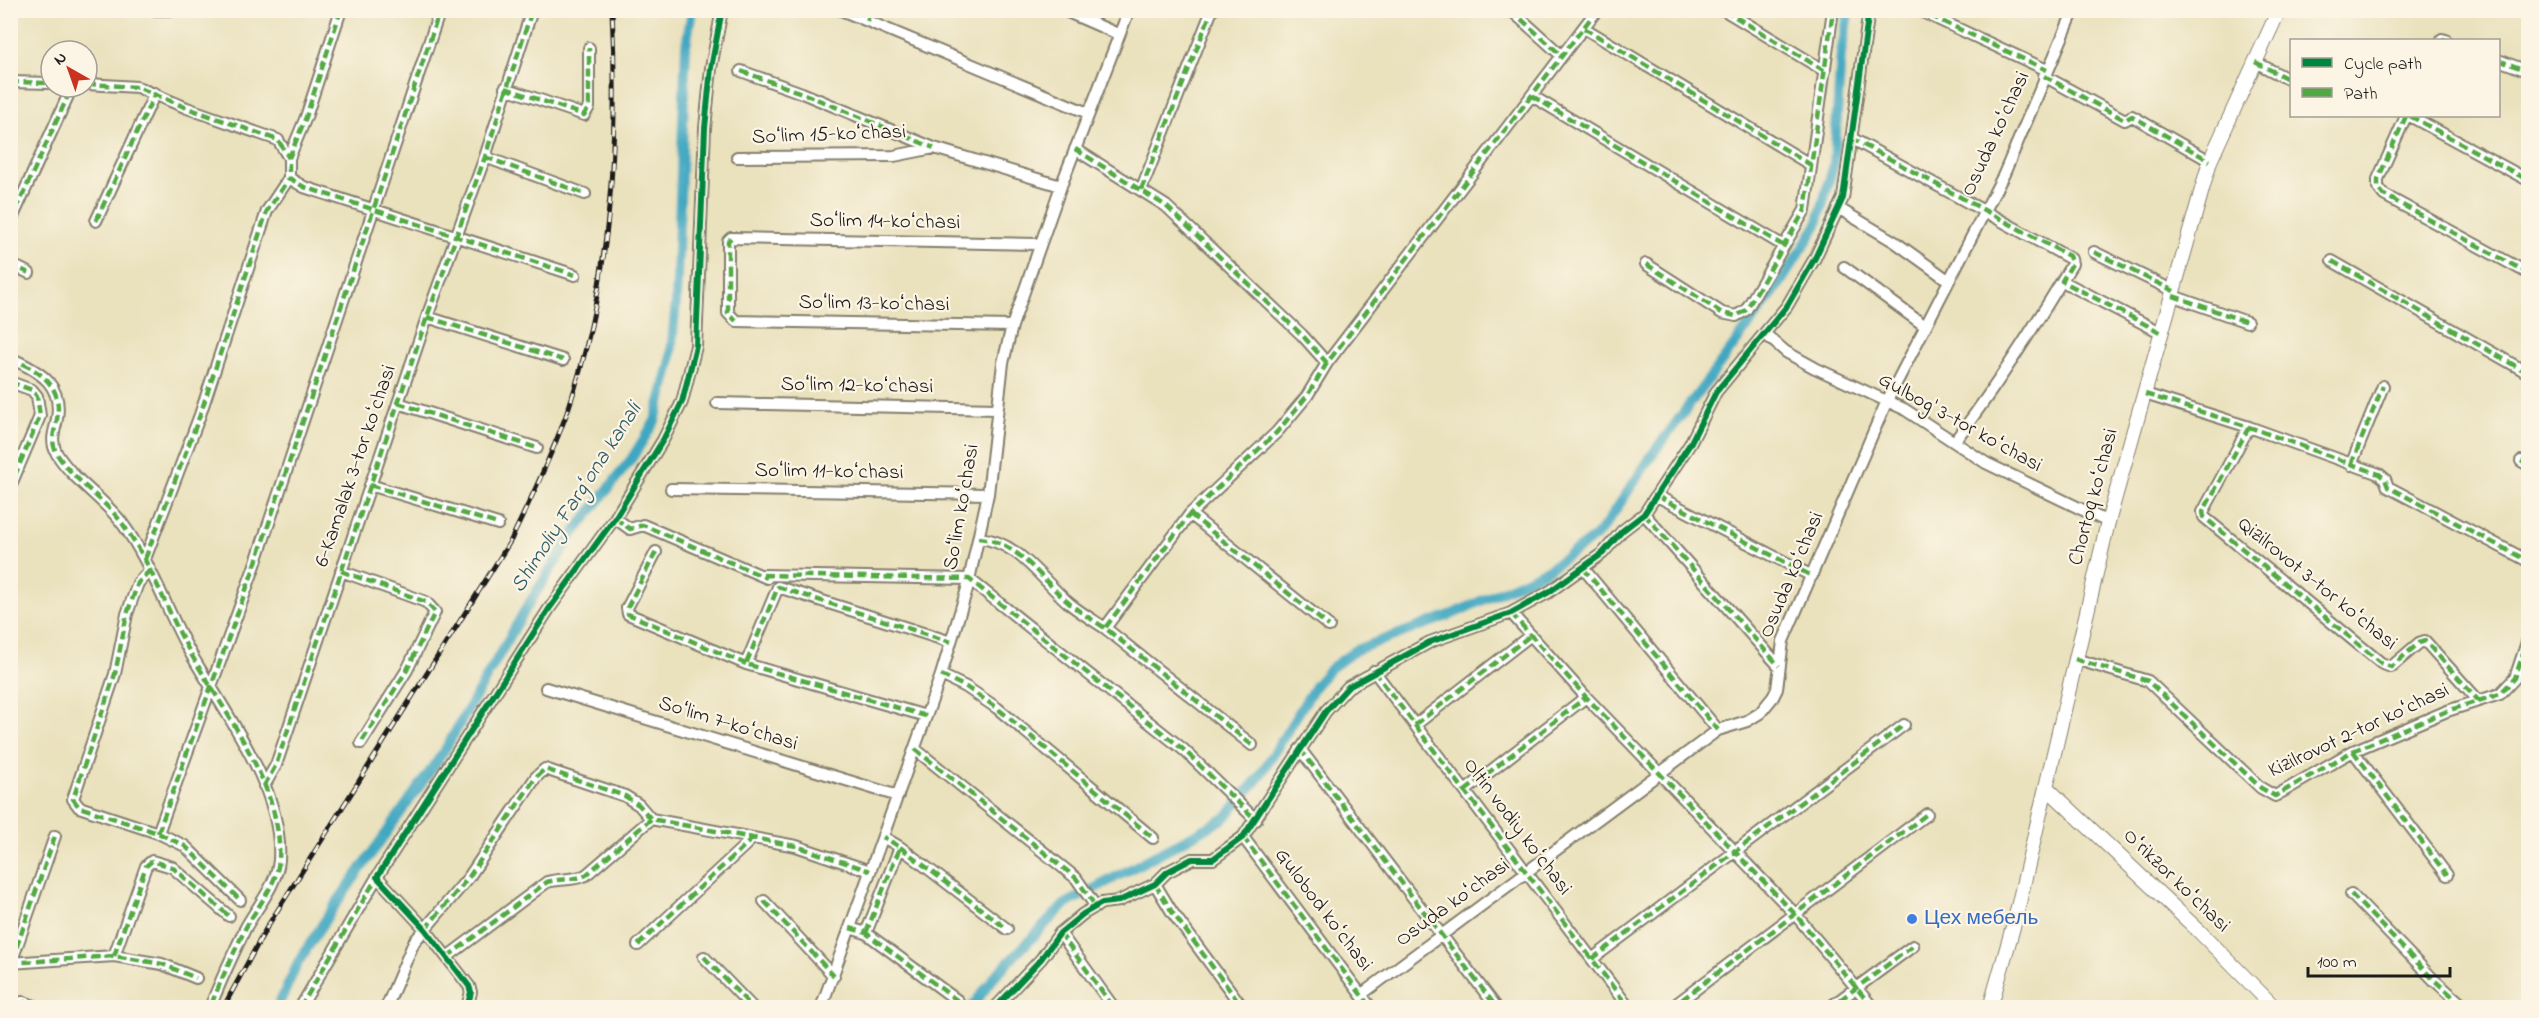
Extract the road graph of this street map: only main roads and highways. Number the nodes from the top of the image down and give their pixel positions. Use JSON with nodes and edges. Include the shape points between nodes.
{"nodes":[{"id":1,"x":2279,"y":10,"type":"edge"},
{"id":2,"x":2047,"y":788,"type":"junction"},
{"id":3,"x":1990,"y":1008,"type":"edge"},
{"id":4,"x":2275,"y":1008,"type":"edge"}],
"edges":[{"from":1,"to":2,"type":"main road","name":"Chortoq koʻchasi","via":[[2210,161],[2108,522]]},
{"from":2,"to":3,"type":"main road","name":"Chortoq koʻchasi"},
{"from":2,"to":4,"type":"main road","name":"Oʻrikzor koʻchasi"}]}
